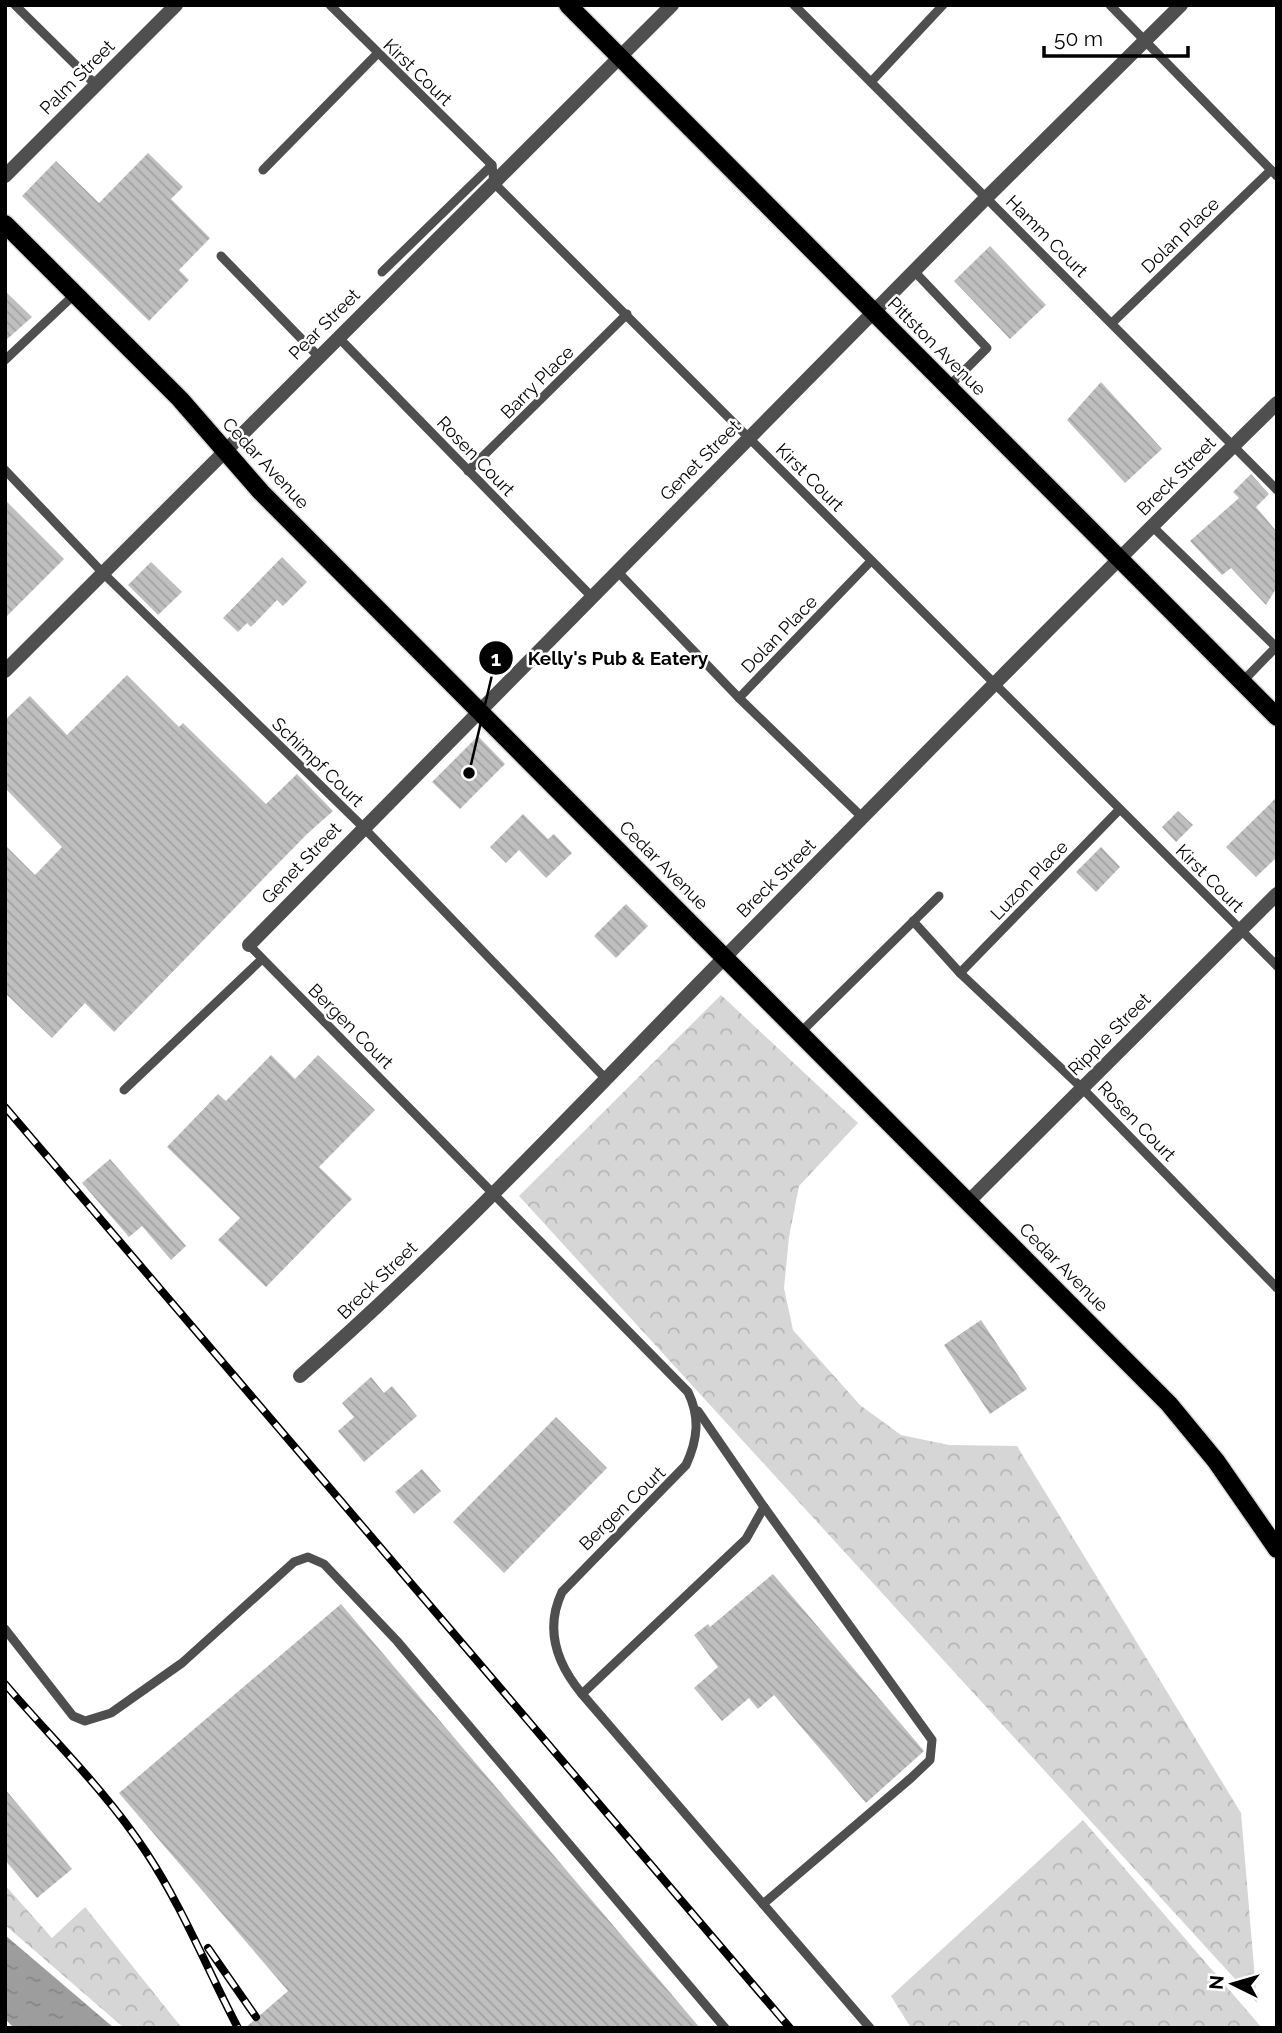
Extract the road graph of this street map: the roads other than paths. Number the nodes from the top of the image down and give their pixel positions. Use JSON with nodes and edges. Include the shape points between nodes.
{"nodes":[{"id":1,"x":15,"y":5,"type":"edge"},
{"id":2,"x":176,"y":5,"type":"edge"},
{"id":3,"x":330,"y":5,"type":"edge"},
{"id":4,"x":568,"y":5,"type":"edge"},
{"id":5,"x":672,"y":5,"type":"edge"},
{"id":6,"x":794,"y":5,"type":"edge"},
{"id":7,"x":943,"y":5,"type":"edge"},
{"id":8,"x":1110,"y":5,"type":"edge"},
{"id":9,"x":1181,"y":5,"type":"edge"},
{"id":10,"x":1144,"y":40,"type":"junction"},
{"id":11,"x":377,"y":54,"type":"junction"},
{"id":12,"x":620,"y":57,"type":"junction"},
{"id":13,"x":872,"y":82,"type":"junction"},
{"id":14,"x":96,"y":85,"type":"junction"},
{"id":15,"x":492,"y":165,"type":"junction"},
{"id":16,"x":263,"y":170,"type":"dead end"},
{"id":17,"x":1274,"y":173,"type":"edge"},
{"id":18,"x":5,"y":176,"type":"edge"},
{"id":19,"x":494,"y":183,"type":"junction"},
{"id":20,"x":986,"y":198,"type":"junction"},
{"id":21,"x":5,"y":224,"type":"edge"},
{"id":22,"x":221,"y":256,"type":"dead end"},
{"id":23,"x":914,"y":271,"type":"junction"},
{"id":24,"x":382,"y":272,"type":"dead end"},
{"id":25,"x":75,"y":294,"type":"junction"},
{"id":26,"x":874,"y":312,"type":"junction"},
{"id":27,"x":627,"y":314,"type":"junction"},
{"id":28,"x":1112,"y":323,"type":"junction"},
{"id":29,"x":338,"y":338,"type":"junction"},
{"id":30,"x":319,"y":357,"type":"junction"},
{"id":31,"x":5,"y":360,"type":"edge"},
{"id":32,"x":948,"y":387,"type":"junction"},
{"id":33,"x":1277,"y":404,"type":"edge"},
{"id":34,"x":749,"y":438,"type":"junction"},
{"id":35,"x":1232,"y":447,"type":"junction"},
{"id":36,"x":225,"y":451,"type":"junction"},
{"id":37,"x":5,"y":470,"type":"edge"},
{"id":38,"x":468,"y":471,"type":"junction"},
{"id":39,"x":1277,"y":490,"type":"edge"},
{"id":40,"x":1153,"y":527,"type":"junction"},
{"id":41,"x":1120,"y":559,"type":"junction"},
{"id":42,"x":871,"y":561,"type":"junction"},
{"id":43,"x":617,"y":571,"type":"junction"},
{"id":44,"x":103,"y":573,"type":"junction"},
{"id":45,"x":592,"y":597,"type":"junction"},
{"id":46,"x":5,"y":671,"type":"edge"},
{"id":47,"x":1242,"y":682,"type":"junction"},
{"id":48,"x":996,"y":683,"type":"junction"},
{"id":49,"x":739,"y":698,"type":"junction"},
{"id":50,"x":479,"y":710,"type":"junction"},
{"id":51,"x":1277,"y":717,"type":"edge"},
{"id":52,"x":1119,"y":810,"type":"junction"},
{"id":53,"x":863,"y":818,"type":"junction"},
{"id":54,"x":363,"y":827,"type":"junction"},
{"id":55,"x":1277,"y":894,"type":"edge"},
{"id":56,"x":939,"y":896,"type":"dead end"},
{"id":57,"x":913,"y":921,"type":"junction"},
{"id":58,"x":1240,"y":930,"type":"junction"},
{"id":59,"x":249,"y":945,"type":"joint"},
{"id":60,"x":725,"y":957,"type":"junction"},
{"id":61,"x":262,"y":959,"type":"junction"},
{"id":62,"x":1277,"y":966,"type":"edge"},
{"id":63,"x":960,"y":973,"type":"junction"},
{"id":64,"x":801,"y":1032,"type":"junction"},
{"id":65,"x":606,"y":1079,"type":"junction"},
{"id":66,"x":1083,"y":1088,"type":"junction"},
{"id":67,"x":124,"y":1090,"type":"dead end"},
{"id":68,"x":493,"y":1194,"type":"junction"},
{"id":69,"x":969,"y":1202,"type":"junction"},
{"id":70,"x":1277,"y":1287,"type":"edge"},
{"id":71,"x":300,"y":1376,"type":"dead end"},
{"id":72,"x":696,"y":1408,"type":"junction"},
{"id":73,"x":764,"y":1507,"type":"junction"},
{"id":74,"x":1277,"y":1549,"type":"edge"},
{"id":75,"x":5,"y":1629,"type":"edge"},
{"id":76,"x":582,"y":1695,"type":"junction"},
{"id":77,"x":763,"y":1904,"type":"junction"},
{"id":78,"x":725,"y":2028,"type":"edge"},
{"id":79,"x":870,"y":2028,"type":"edge"}],
"edges":[{"from":1,"to":14,"type":"lane"},
{"from":2,"to":14,"type":"street","name":"Palm Street"},
{"from":3,"to":11,"type":"lane","name":"Kirst Court"},
{"from":4,"to":12,"type":"main road","name":"Pittston Avenue"},
{"from":5,"to":12,"type":"street","name":"Pear Street"},
{"from":6,"to":13,"type":"lane","name":"Hamm Court"},
{"from":7,"to":13,"type":"lane"},
{"from":8,"to":10,"type":"lane"},
{"from":9,"to":10,"type":"street","name":"Genet Street"},
{"from":10,"to":17,"type":"lane"},
{"from":10,"to":20,"type":"street","name":"Genet Street"},
{"from":11,"to":15,"type":"lane","name":"Kirst Court"},
{"from":11,"to":16,"type":"lane"},
{"from":12,"to":19,"type":"street","name":"Pear Street"},
{"from":12,"to":26,"type":"main road","name":"Pittston Avenue"},
{"from":13,"to":20,"type":"lane","name":"Hamm Court"},
{"from":14,"to":18,"type":"street","name":"Palm Street"},
{"from":15,"to":19,"type":"lane"},
{"from":15,"to":24,"type":"lane"},
{"from":17,"to":28,"type":"lane","name":"Dolan Place"},
{"from":19,"to":27,"type":"lane","name":"Kirst Court"},
{"from":19,"to":29,"type":"street","name":"Pear Street"},
{"from":20,"to":23,"type":"street","name":"Genet Street"},
{"from":20,"to":28,"type":"lane","name":"Hamm Court"},
{"from":21,"to":25,"type":"main road","name":"Cedar Avenue"},
{"from":22,"to":30,"type":"lane"},
{"from":23,"to":26,"type":"street","name":"Genet Street"},
{"from":23,"to":32,"type":"lane","via":[[987,348]]},
{"from":25,"to":31,"type":"lane"},
{"from":25,"to":36,"type":"main road","name":"Cedar Avenue"},
{"from":26,"to":32,"type":"main road","name":"Pittston Avenue"},
{"from":26,"to":34,"type":"street","name":"Genet Street"},
{"from":27,"to":34,"type":"lane","name":"Kirst Court"},
{"from":27,"to":38,"type":"lane","name":"Barry Place"},
{"from":28,"to":35,"type":"lane","name":"Hamm Court"},
{"from":29,"to":30,"type":"street","name":"Pear Street"},
{"from":29,"to":38,"type":"lane","name":"Rosen Court"},
{"from":30,"to":36,"type":"street","name":"Pear Street"},
{"from":32,"to":41,"type":"main road","name":"Pittston Avenue"},
{"from":33,"to":35,"type":"street","name":"Breck Street"},
{"from":34,"to":42,"type":"lane","name":"Kirst Court"},
{"from":34,"to":43,"type":"street","name":"Genet Street"},
{"from":35,"to":39,"type":"lane","name":"Hamm Court"},
{"from":35,"to":40,"type":"street","name":"Breck Street"},
{"from":36,"to":44,"type":"street","name":"Pear Street"},
{"from":36,"to":50,"type":"main road","name":"Cedar Avenue"},
{"from":37,"to":44,"type":"lane","name":"Schimpf Court"},
{"from":38,"to":45,"type":"lane","name":"Rosen Court"},
{"from":40,"to":41,"type":"street","name":"Breck Street"},
{"from":40,"to":47,"type":"lane","via":[[1276,647]]},
{"from":41,"to":47,"type":"main road","name":"Pittston Avenue"},
{"from":41,"to":48,"type":"street","name":"Breck Street"},
{"from":42,"to":48,"type":"lane","name":"Kirst Court"},
{"from":42,"to":49,"type":"lane","name":"Dolan Place"},
{"from":43,"to":45,"type":"street","name":"Genet Street"},
{"from":43,"to":49,"type":"lane"},
{"from":44,"to":46,"type":"street","name":"Pear Street"},
{"from":44,"to":54,"type":"lane","name":"Schimpf Court"},
{"from":45,"to":50,"type":"street","name":"Genet Street"},
{"from":47,"to":51,"type":"main road","name":"Pittston Avenue"},
{"from":48,"to":52,"type":"lane","name":"Kirst Court"},
{"from":48,"to":53,"type":"street","name":"Breck Street"},
{"from":49,"to":53,"type":"lane"},
{"from":50,"to":54,"type":"street","name":"Genet Street"},
{"from":50,"to":60,"type":"main road","name":"Cedar Avenue"},
{"from":52,"to":58,"type":"lane","name":"Kirst Court"},
{"from":52,"to":63,"type":"lane","name":"Luzon Place"},
{"from":53,"to":60,"type":"street","name":"Breck Street"},
{"from":54,"to":59,"type":"street","name":"Genet Street"},
{"from":54,"to":65,"type":"lane","name":"Schimpf Court"},
{"from":55,"to":58,"type":"street","name":"Ripple Street"},
{"from":56,"to":57,"type":"lane"},
{"from":57,"to":63,"type":"lane","name":"Rosen Court"},
{"from":57,"to":64,"type":"lane"},
{"from":58,"to":62,"type":"lane","name":"Kirst Court"},
{"from":58,"to":66,"type":"street","name":"Ripple Street"},
{"from":59,"to":61,"type":"lane","name":"Bergen Court"},
{"from":60,"to":64,"type":"main road","name":"Cedar Avenue"},
{"from":60,"to":65,"type":"street","name":"Breck Street"},
{"from":61,"to":67,"type":"lane"},
{"from":61,"to":68,"type":"lane","name":"Bergen Court"},
{"from":63,"to":66,"type":"lane","name":"Rosen Court"},
{"from":64,"to":69,"type":"main road","name":"Cedar Avenue"},
{"from":65,"to":68,"type":"street","name":"Breck Street"},
{"from":66,"to":69,"type":"street","name":"Ripple Street"},
{"from":66,"to":70,"type":"lane","name":"Rosen Court"},
{"from":68,"to":71,"type":"street","name":"Breck Street","via":[[370,1315]]},
{"from":68,"to":72,"type":"lane","name":"Bergen Court","via":[[675,1378]]},
{"from":69,"to":74,"type":"main road","name":"Cedar Avenue","via":[[1185,1422]]},
{"from":72,"to":73,"type":"lane"},
{"from":72,"to":76,"type":"lane","name":"Bergen Court","via":[[695,1442],[681,1472],[575,1575],[556,1605],[556,1654]]},
{"from":73,"to":76,"type":"lane","via":[[746,1539]]},
{"from":73,"to":77,"type":"lane","via":[[932,1740],[930,1759],[911,1779]]},
{"from":75,"to":78,"type":"lane","via":[[73,1716],[85,1721],[111,1713],[182,1662],[294,1562],[308,1557],[324,1564],[397,1640]]},
{"from":76,"to":77,"type":"lane","name":"Bergen Court"},
{"from":77,"to":79,"type":"lane","name":"Bergen Court"}]}
